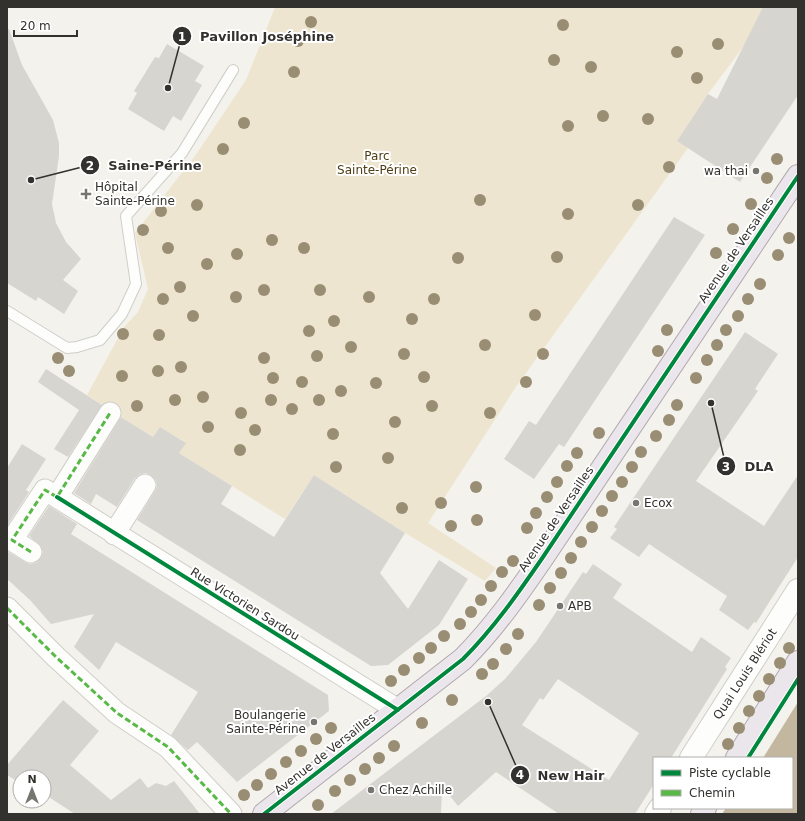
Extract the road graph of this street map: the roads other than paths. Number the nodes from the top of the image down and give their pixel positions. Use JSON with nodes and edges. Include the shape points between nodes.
{"nodes":[{"id":1,"x":233,"y":70,"type":"dead end"},
{"id":2,"x":798,"y":176,"type":"edge"},
{"id":3,"x":7,"y":311,"type":"edge"},
{"id":4,"x":110,"y":413,"type":"dead end"},
{"id":5,"x":145,"y":485,"type":"dead end"},
{"id":6,"x":57,"y":498,"type":"junction"},
{"id":7,"x":114,"y":534,"type":"junction"},
{"id":8,"x":31,"y":552,"type":"dead end"},
{"id":9,"x":798,"y":590,"type":"edge"},
{"id":10,"x":7,"y":608,"type":"edge"},
{"id":11,"x":798,"y":662,"type":"edge"},
{"id":12,"x":398,"y":710,"type":"junction"},
{"id":13,"x":692,"y":757,"type":"edge"},
{"id":14,"x":737,"y":757,"type":"edge"},
{"id":15,"x":231,"y":814,"type":"edge"},
{"id":16,"x":264,"y":814,"type":"edge"}],
"edges":[{"from":1,"to":3,"type":"lane","via":[[182,153],[126,216],[136,284],[122,314],[100,340],[67,348]]},
{"from":2,"to":12,"type":"main road","name":"Avenue de Versailles","via":[[518,594],[482,640],[463,659]]},
{"from":4,"to":6,"type":"street"},
{"from":5,"to":7,"type":"street"},
{"from":6,"to":7,"type":"street","name":"Rue Victorien Sardou"},
{"from":6,"to":8,"type":"street","via":[[45,490],[12,540]]},
{"from":7,"to":12,"type":"street","name":"Rue Victorien Sardou"},
{"from":9,"to":13,"type":"street","name":"Quai Louis Blériot"},
{"from":10,"to":15,"type":"street","via":[[117,713],[168,747]]},
{"from":11,"to":14,"type":"main road"},
{"from":12,"to":16,"type":"main road","name":"Avenue de Versailles"}]}
